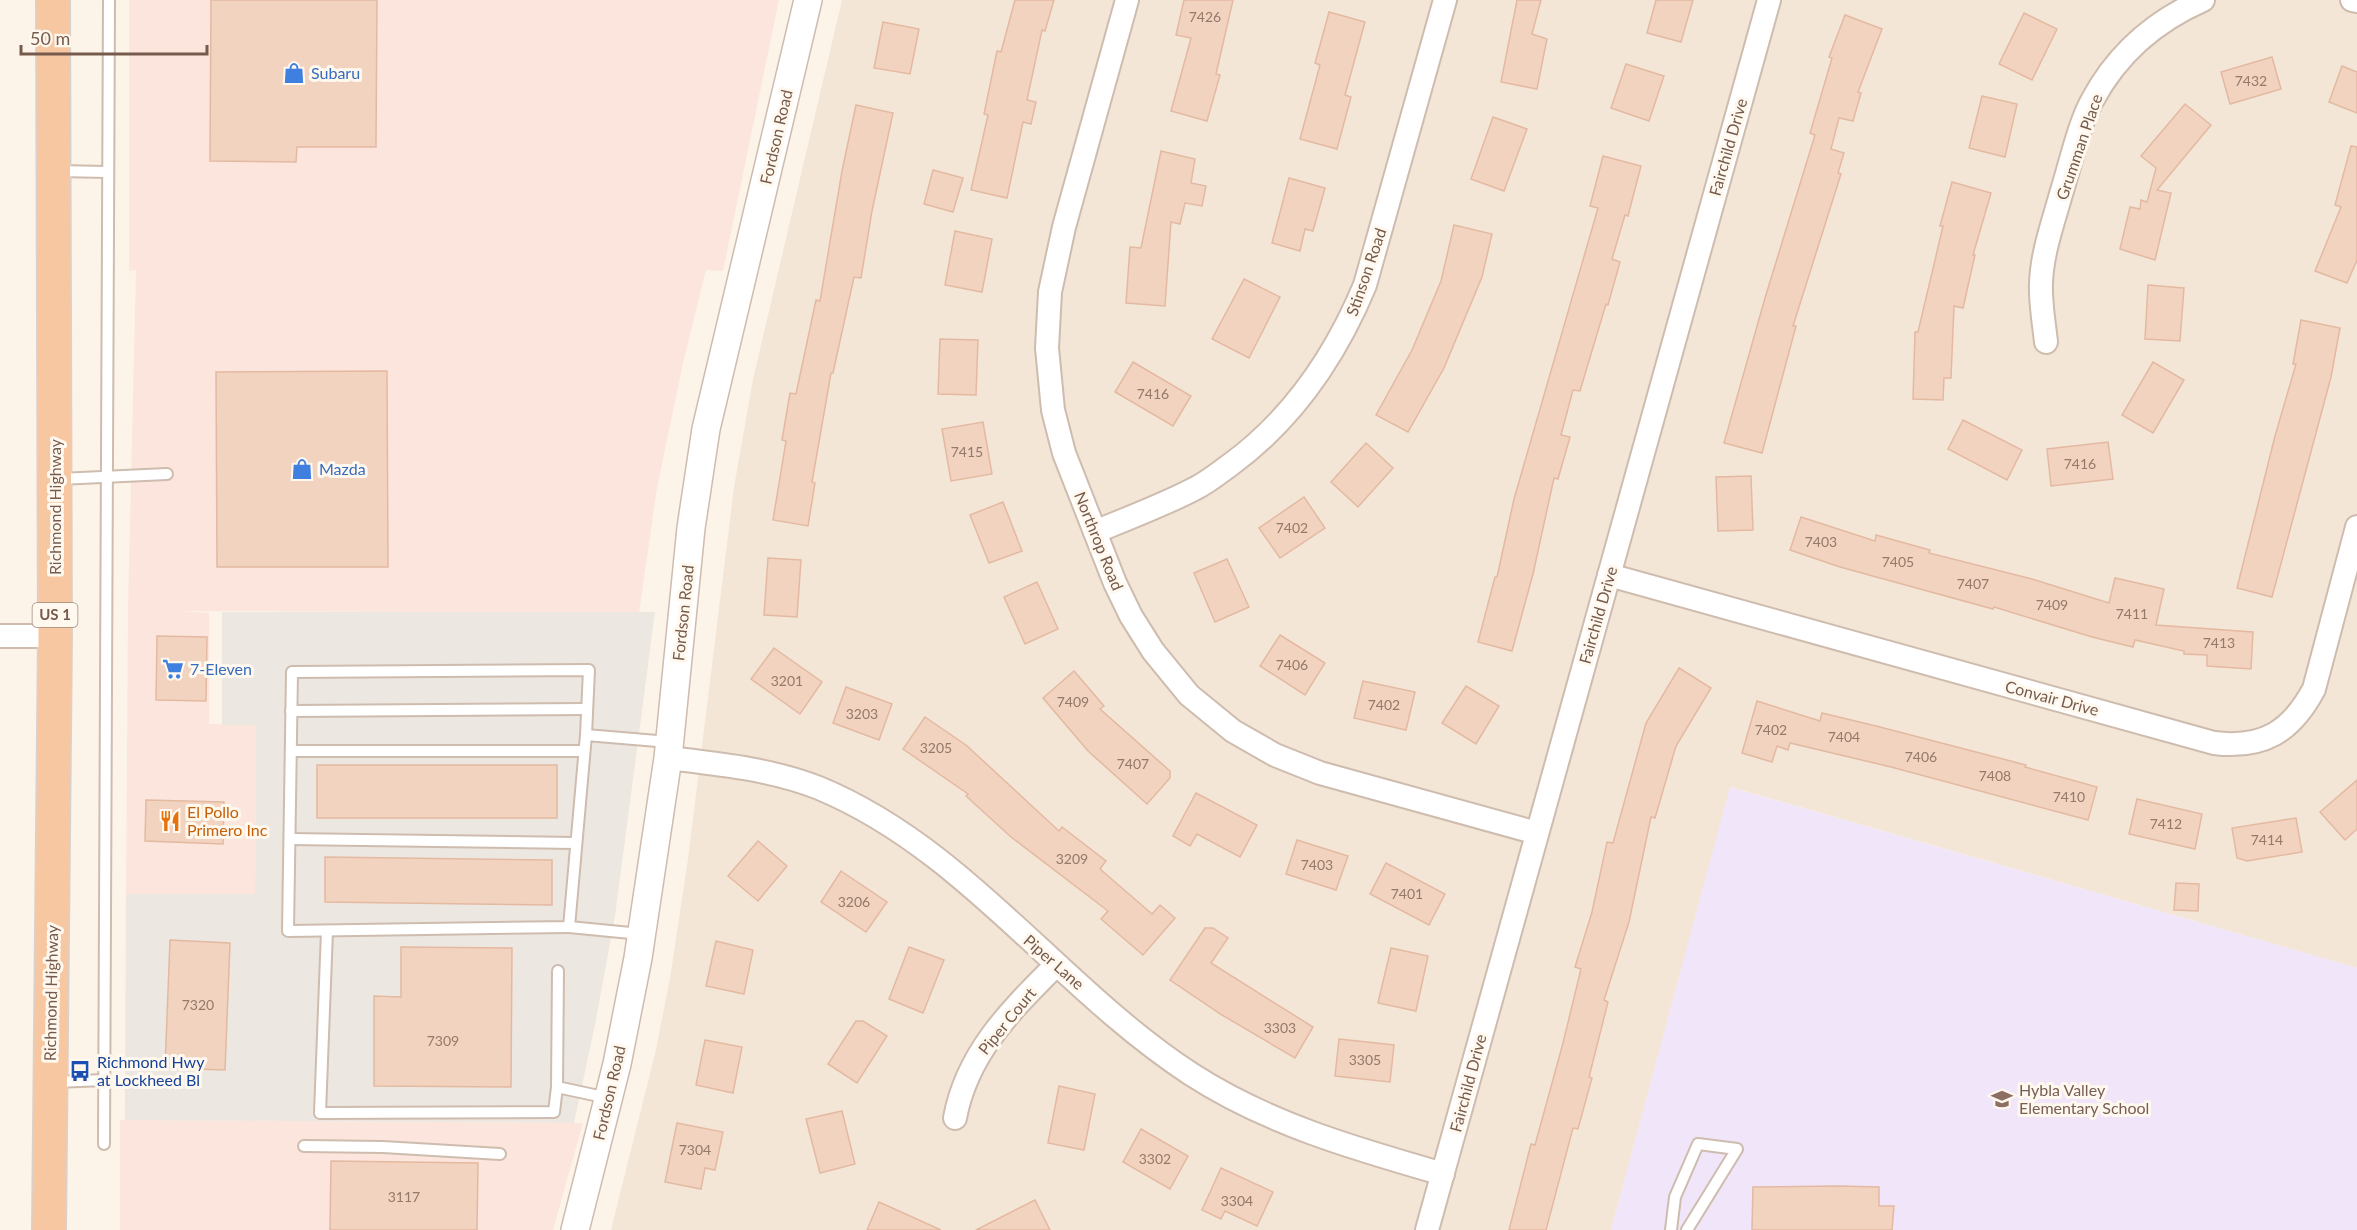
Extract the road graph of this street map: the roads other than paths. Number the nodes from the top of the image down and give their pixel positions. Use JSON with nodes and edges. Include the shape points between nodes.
{"nodes":[{"id":1,"x":53,"y":0,"type":"edge"},
{"id":2,"x":109,"y":0,"type":"edge"},
{"id":3,"x":808,"y":0,"type":"edge"},
{"id":4,"x":1127,"y":0,"type":"edge"},
{"id":5,"x":1445,"y":0,"type":"edge"},
{"id":6,"x":1769,"y":0,"type":"edge"},
{"id":7,"x":2203,"y":0,"type":"edge"},
{"id":8,"x":2352,"y":0,"type":"edge"},
{"id":9,"x":2357,"y":1,"type":"edge"},
{"id":10,"x":54,"y":171,"type":"junction"},
{"id":11,"x":108,"y":172,"type":"junction"},
{"id":12,"x":2046,"y":342,"type":"dead end"},
{"id":13,"x":166,"y":474,"type":"dead end"},
{"id":14,"x":107,"y":476,"type":"junction"},
{"id":15,"x":54,"y":480,"type":"junction"},
{"id":16,"x":2357,"y":526,"type":"edge"},
{"id":17,"x":1095,"y":532,"type":"junction"},
{"id":18,"x":1609,"y":575,"type":"junction"},
{"id":19,"x":0,"y":636,"type":"edge"},
{"id":20,"x":55,"y":636,"type":"junction"},
{"id":21,"x":587,"y":709,"type":"junction"},
{"id":22,"x":291,"y":711,"type":"junction"},
{"id":23,"x":586,"y":735,"type":"junction"},
{"id":24,"x":669,"y":750,"type":"junction"},
{"id":25,"x":291,"y":751,"type":"junction"},
{"id":26,"x":584,"y":751,"type":"junction"},
{"id":27,"x":1537,"y":833,"type":"junction"},
{"id":28,"x":290,"y":839,"type":"junction"},
{"id":29,"x":576,"y":843,"type":"junction"},
{"id":30,"x":569,"y":927,"type":"junction"},
{"id":31,"x":327,"y":931,"type":"junction"},
{"id":32,"x":641,"y":934,"type":"junction"},
{"id":33,"x":1056,"y":965,"type":"junction"},
{"id":34,"x":558,"y":971,"type":"dead end"},
{"id":35,"x":105,"y":1080,"type":"junction"},
{"id":36,"x":50,"y":1082,"type":"junction"},
{"id":37,"x":557,"y":1087,"type":"junction"},
{"id":38,"x":609,"y":1098,"type":"junction"},
{"id":39,"x":956,"y":1118,"type":"dead end"},
{"id":40,"x":104,"y":1144,"type":"dead end"},
{"id":41,"x":304,"y":1146,"type":"dead end"},
{"id":42,"x":500,"y":1155,"type":"dead end"},
{"id":43,"x":1443,"y":1174,"type":"junction"},
{"id":44,"x":49,"y":1230,"type":"edge"},
{"id":45,"x":575,"y":1230,"type":"edge"},
{"id":46,"x":1427,"y":1230,"type":"edge"},
{"id":47,"x":1671,"y":1230,"type":"edge"},
{"id":48,"x":1687,"y":1230,"type":"edge"}],
"edges":[{"from":1,"to":10,"type":"highway","name":"Richmond Highway","number":"US 1"},
{"from":2,"to":11,"type":"lane"},
{"from":3,"to":24,"type":"street","name":"Fordson Road","via":[[706,429]]},
{"from":4,"to":17,"type":"street","name":"Northrop Road","via":[[1064,227],[1047,318],[1053,410],[1064,453]]},
{"from":5,"to":17,"type":"street","name":"Stinson Road","via":[[1365,285],[1328,360],[1303,395],[1246,453],[1195,489]]},
{"from":6,"to":18,"type":"street","name":"Fairchild Drive"},
{"from":7,"to":12,"type":"street","name":"Grumman Place","via":[[2182,9],[2131,46],[2092,100],[2046,245],[2040,284]]},
{"from":8,"to":9,"type":"street"},
{"from":10,"to":11,"type":"lane"},
{"from":10,"to":15,"type":"highway","name":"Richmond Highway","number":"US 1"},
{"from":11,"to":14,"type":"lane"},
{"from":13,"to":14,"type":"lane"},
{"from":14,"to":15,"type":"lane"},
{"from":14,"to":35,"type":"lane"},
{"from":15,"to":20,"type":"highway","name":"Richmond Highway","number":"US 1"},
{"from":16,"to":18,"type":"street","name":"Convair Drive","via":[[2313,689],[2303,709],[2287,727],[2247,744],[2214,742]]},
{"from":17,"to":27,"type":"street","name":"Northrop Road","via":[[1131,616],[1153,651],[1189,695],[1233,731],[1275,755],[1320,773]]},
{"from":18,"to":27,"type":"street","name":"Fairchild Drive"},
{"from":19,"to":20,"type":"street"},
{"from":20,"to":36,"type":"highway","name":"Richmond Highway","number":"US 1"},
{"from":21,"to":22,"type":"lane"},
{"from":21,"to":22,"type":"lane","via":[[589,670],[292,672]]},
{"from":21,"to":23,"type":"lane"},
{"from":22,"to":25,"type":"lane"},
{"from":23,"to":24,"type":"lane"},
{"from":23,"to":26,"type":"lane"},
{"from":24,"to":32,"type":"street","name":"Fordson Road"},
{"from":24,"to":33,"type":"street","name":"Piper Lane","via":[[710,763],[775,774],[861,808],[938,858]]},
{"from":25,"to":26,"type":"lane"},
{"from":25,"to":28,"type":"lane"},
{"from":26,"to":29,"type":"lane"},
{"from":27,"to":43,"type":"street","name":"Fairchild Drive"},
{"from":28,"to":29,"type":"lane"},
{"from":28,"to":31,"type":"lane","via":[[288,931]]},
{"from":29,"to":30,"type":"lane"},
{"from":30,"to":31,"type":"lane"},
{"from":30,"to":32,"type":"lane"},
{"from":31,"to":37,"type":"lane","via":[[320,1113],[554,1112]]},
{"from":32,"to":38,"type":"street","name":"Fordson Road"},
{"from":33,"to":39,"type":"street","name":"Piper Court","via":[[987,1041],[960,1094]]},
{"from":33,"to":43,"type":"street","name":"Piper Lane","via":[[1156,1050],[1226,1095],[1335,1143]]},
{"from":34,"to":37,"type":"lane"},
{"from":35,"to":36,"type":"lane"},
{"from":35,"to":40,"type":"lane"},
{"from":36,"to":44,"type":"highway","name":"Richmond Highway","number":"US 1"},
{"from":37,"to":38,"type":"lane"},
{"from":38,"to":45,"type":"street","name":"Fordson Road"},
{"from":41,"to":42,"type":"lane"},
{"from":43,"to":46,"type":"street","name":"Fairchild Drive"},
{"from":47,"to":48,"type":"lane","via":[[1676,1197],[1698,1144],[1737,1149]]}]}
